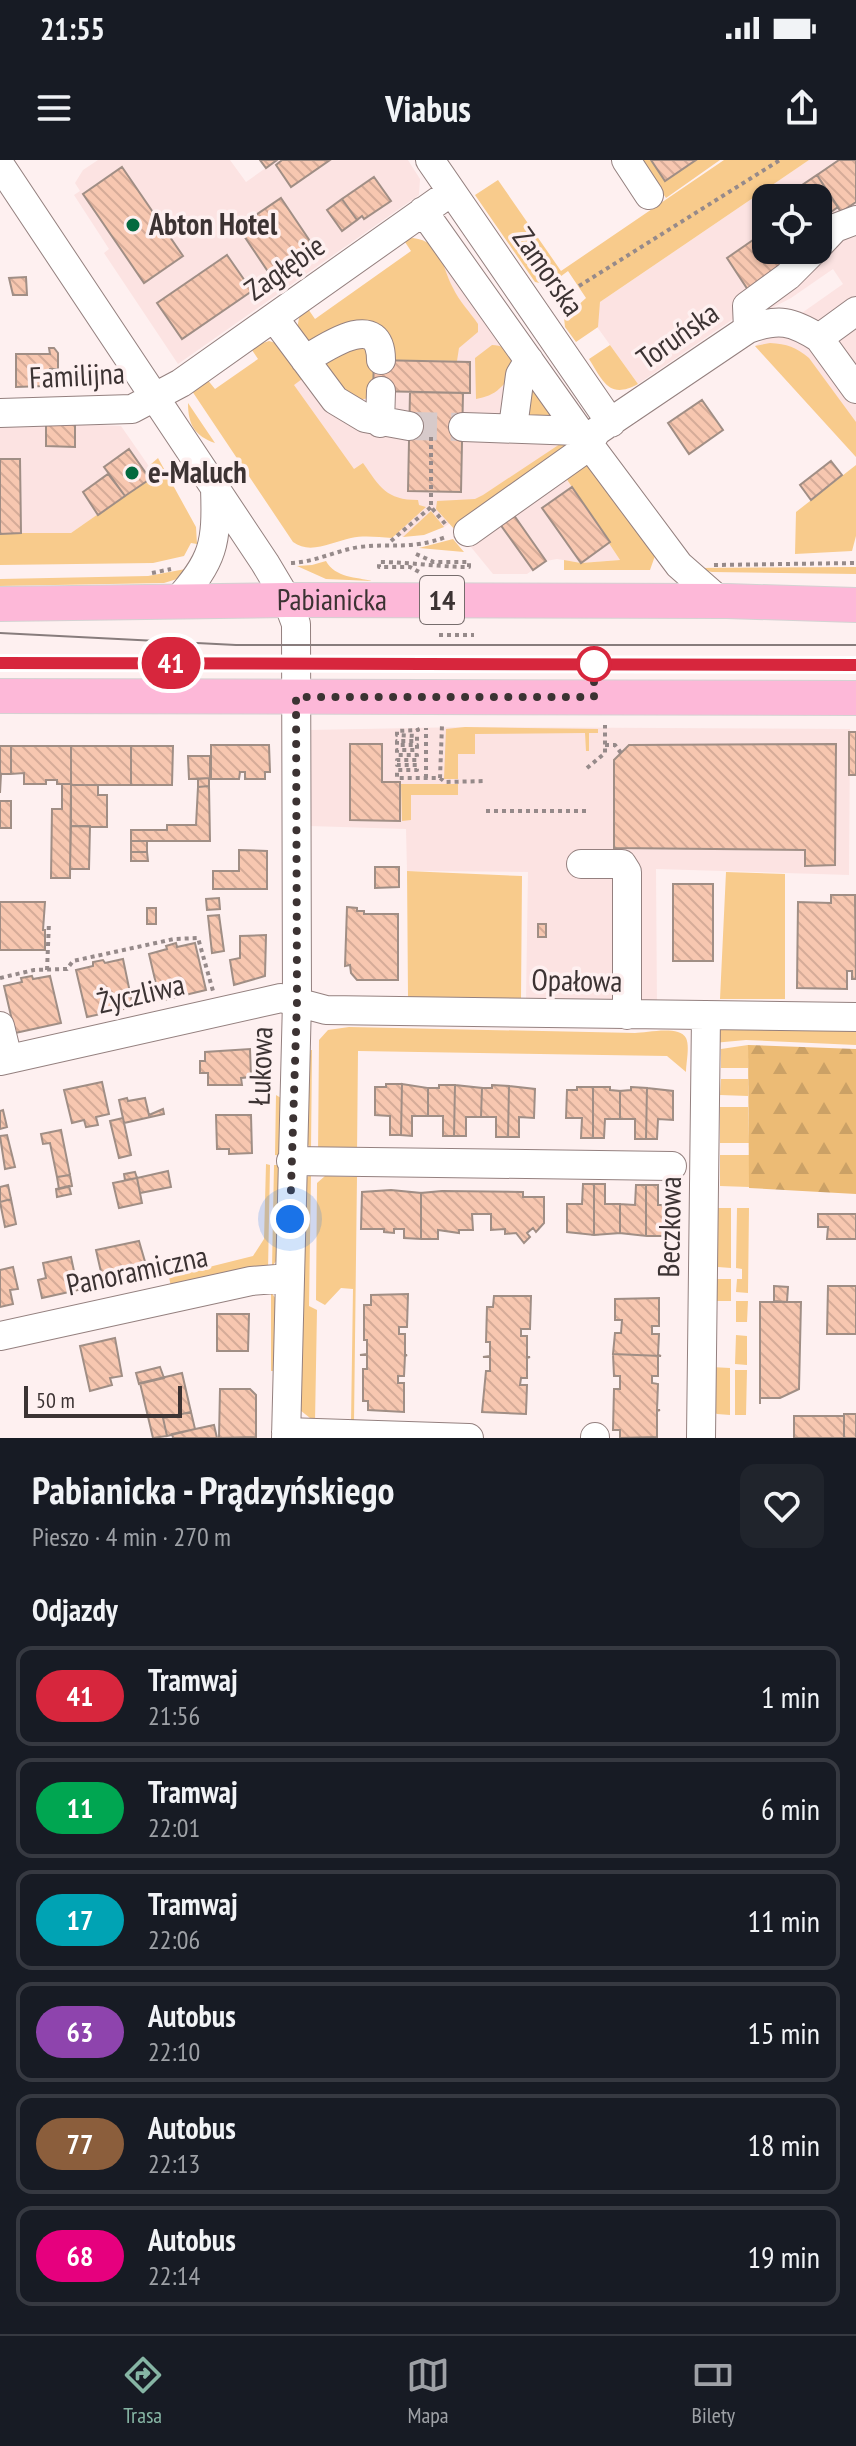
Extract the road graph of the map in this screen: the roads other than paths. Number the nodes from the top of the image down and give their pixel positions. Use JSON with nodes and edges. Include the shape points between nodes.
{"nodes":[{"id":1,"x":430,"y":160,"type":"edge"},
{"id":2,"x":626,"y":160,"type":"edge"},
{"id":3,"x":5,"y":165,"type":"edge"},
{"id":4,"x":451,"y":192,"type":"junction"},
{"id":5,"x":649,"y":195,"type":"dead end"},
{"id":6,"x":423,"y":211,"type":"junction"},
{"id":7,"x":856,"y":220,"type":"edge"},
{"id":8,"x":832,"y":231,"type":"edge"},
{"id":9,"x":800,"y":264,"type":"edge"},
{"id":10,"x":788,"y":276,"type":"junction"},
{"id":11,"x":856,"y":311,"type":"edge"},
{"id":12,"x":274,"y":318,"type":"junction"},
{"id":13,"x":787,"y":322,"type":"junction"},
{"id":14,"x":748,"y":329,"type":"junction"},
{"id":15,"x":819,"y":338,"type":"junction"},
{"id":16,"x":305,"y":360,"type":"junction"},
{"id":17,"x":381,"y":360,"type":"dead end"},
{"id":18,"x":529,"y":360,"type":"junction"},
{"id":19,"x":856,"y":389,"type":"edge"},
{"id":20,"x":381,"y":391,"type":"dead end"},
{"id":21,"x":156,"y":398,"type":"junction"},
{"id":22,"x":0,"y":413,"type":"edge"},
{"id":23,"x":380,"y":423,"type":"junction"},
{"id":24,"x":611,"y":423,"type":"junction"},
{"id":25,"x":420,"y":426,"type":"tunnel mouth"},
{"id":26,"x":463,"y":427,"type":"tunnel mouth"},
{"id":27,"x":513,"y":427,"type":"junction"},
{"id":28,"x":584,"y":437,"type":"junction"},
{"id":29,"x":214,"y":487,"type":"junction"},
{"id":30,"x":468,"y":532,"type":"dead end"},
{"id":31,"x":287,"y":600,"type":"junction"},
{"id":32,"x":720,"y":601,"type":"junction"},
{"id":33,"x":176,"y":602,"type":"junction"},
{"id":34,"x":0,"y":604,"type":"edge"},
{"id":35,"x":856,"y":605,"type":"edge"},
{"id":36,"x":0,"y":696,"type":"edge"},
{"id":37,"x":296,"y":697,"type":"junction"},
{"id":38,"x":856,"y":698,"type":"edge"},
{"id":39,"x":581,"y":864,"type":"dead end"},
{"id":40,"x":297,"y":1001,"type":"junction"},
{"id":41,"x":627,"y":1015,"type":"junction"},
{"id":42,"x":706,"y":1016,"type":"junction"},
{"id":43,"x":856,"y":1017,"type":"edge"},
{"id":44,"x":0,"y":1026,"type":"edge"},
{"id":45,"x":4,"y":1060,"type":"edge"},
{"id":46,"x":291,"y":1161,"type":"junction"},
{"id":47,"x":672,"y":1166,"type":"dead end"},
{"id":48,"x":289,"y":1278,"type":"junction"},
{"id":49,"x":0,"y":1336,"type":"edge"},
{"id":50,"x":286,"y":1435,"type":"edge"},
{"id":51,"x":469,"y":1438,"type":"edge"},
{"id":52,"x":701,"y":1438,"type":"edge"}],
"edges":[{"from":1,"to":4,"type":"street","name":"Zamorska"},
{"from":2,"to":5,"type":"street"},
{"from":3,"to":21,"type":"street","name":"Łukowa"},
{"from":4,"to":6,"type":"street","name":"Zagłębie"},
{"from":4,"to":24,"type":"street","name":"Zamorska"},
{"from":6,"to":12,"type":"street","name":"Zagłębie"},
{"from":6,"to":18,"type":"street"},
{"from":7,"to":8,"type":"street"},
{"from":9,"to":10,"type":"street"},
{"from":10,"to":13,"type":"street"},
{"from":10,"to":14,"type":"street","via":[[747,306]]},
{"from":11,"to":15,"type":"street"},
{"from":12,"to":16,"type":"street"},
{"from":12,"to":21,"type":"street","name":"Zagłębie"},
{"from":13,"to":14,"type":"street","name":"Toruńska"},
{"from":13,"to":15,"type":"street"},
{"from":14,"to":24,"type":"street","name":"Toruńska"},
{"from":15,"to":19,"type":"street"},
{"from":16,"to":17,"type":"street","via":[[360,334],[375,339]]},
{"from":16,"to":23,"type":"street","via":[[335,400]]},
{"from":18,"to":27,"type":"street","via":[[520,375]]},
{"from":18,"to":28,"type":"street"},
{"from":20,"to":23,"type":"street"},
{"from":21,"to":22,"type":"street","name":"Familijna","via":[[120,411]]},
{"from":21,"to":29,"type":"street","name":"Łukowa"},
{"from":23,"to":25,"type":"street"},
{"from":24,"to":28,"type":"street","name":"Toruńska"},
{"from":26,"to":27,"type":"street"},
{"from":27,"to":28,"type":"street"},
{"from":28,"to":30,"type":"street","name":"Toruńska","via":[[585,449]]},
{"from":28,"to":32,"type":"street","via":[[679,565]]},
{"from":29,"to":31,"type":"street","name":"Łukowa"},
{"from":29,"to":33,"type":"street","via":[[211,553]]},
{"from":31,"to":32,"type":"main road","name":"Pabianicka","number":"14"},
{"from":31,"to":33,"type":"main road","name":"Pabianicka","number":"14"},
{"from":31,"to":37,"type":"street","name":"Łukowa","via":[[296,624]]},
{"from":32,"to":35,"type":"main road","name":"Pabianicka","number":"14"},
{"from":33,"to":34,"type":"main road","name":"Pabianicka","number":"14"},
{"from":36,"to":37,"type":"main road"},
{"from":37,"to":38,"type":"main road"},
{"from":37,"to":40,"type":"street","name":"Łukowa"},
{"from":39,"to":41,"type":"street","via":[[622,864],[627,872]]},
{"from":40,"to":41,"type":"street","name":"Opałowa","via":[[326,1010]]},
{"from":40,"to":45,"type":"street","name":"Życzliwa","via":[[271,999]]},
{"from":40,"to":46,"type":"street","name":"Łukowa"},
{"from":41,"to":42,"type":"street","name":"Opałowa"},
{"from":42,"to":43,"type":"street","name":"Opałowa"},
{"from":42,"to":52,"type":"street","name":"Beczkowa"},
{"from":44,"to":45,"type":"street"},
{"from":46,"to":47,"type":"street"},
{"from":46,"to":48,"type":"street","name":"Łukowa"},
{"from":48,"to":49,"type":"street","name":"Panoramiczna","via":[[251,1281]]},
{"from":48,"to":50,"type":"street","name":"Łukowa"},
{"from":50,"to":51,"type":"street"}]}
